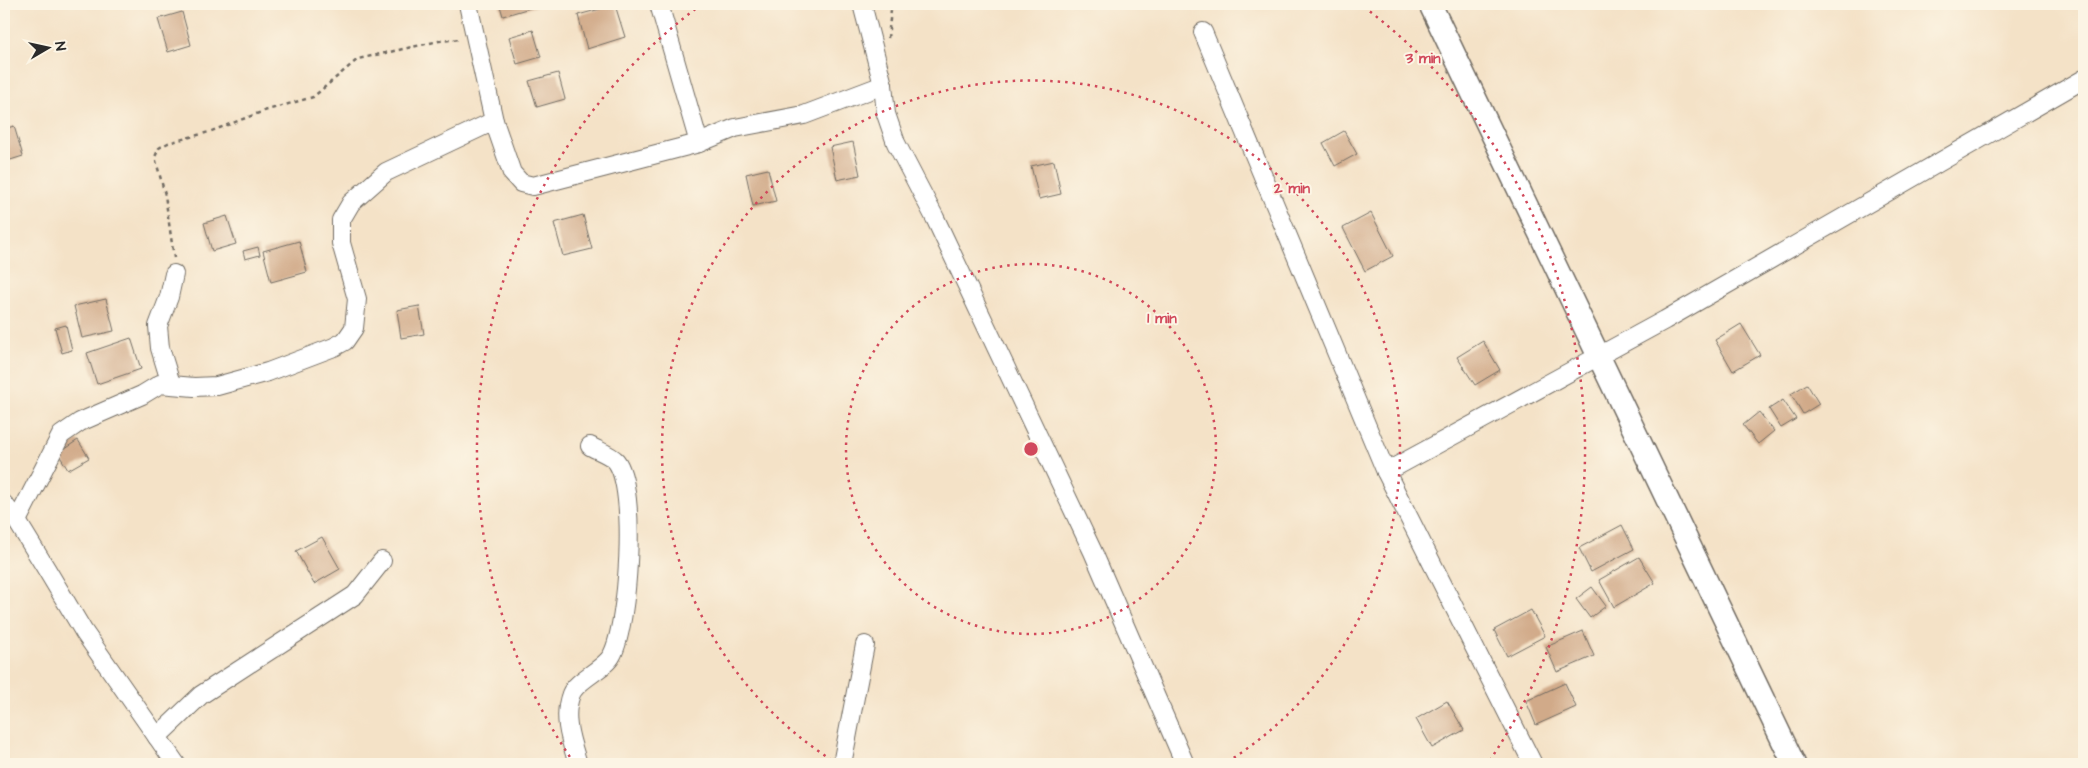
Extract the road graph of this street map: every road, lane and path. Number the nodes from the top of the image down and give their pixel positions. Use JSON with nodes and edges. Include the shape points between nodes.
{"nodes":[{"id":1,"x":468,"y":4,"type":"edge"},
{"id":2,"x":660,"y":4,"type":"edge"},
{"id":3,"x":862,"y":4,"type":"edge"},
{"id":4,"x":1430,"y":4,"type":"edge"},
{"id":5,"x":1203,"y":32,"type":"dead end"},
{"id":6,"x":474,"y":37,"type":"junction"},
{"id":7,"x":2084,"y":78,"type":"edge"},
{"id":8,"x":883,"y":85,"type":"junction"},
{"id":9,"x":494,"y":121,"type":"junction"},
{"id":10,"x":699,"y":143,"type":"junction"},
{"id":11,"x":174,"y":274,"type":"joint"},
{"id":12,"x":1598,"y":355,"type":"junction"},
{"id":13,"x":171,"y":384,"type":"junction"},
{"id":14,"x":590,"y":446,"type":"dead end"},
{"id":15,"x":1386,"y":472,"type":"junction"},
{"id":16,"x":4,"y":504,"type":"edge"},
{"id":17,"x":17,"y":521,"type":"junction"},
{"id":18,"x":382,"y":561,"type":"dead end"},
{"id":19,"x":865,"y":645,"type":"dead end"},
{"id":20,"x":157,"y":736,"type":"junction"},
{"id":21,"x":176,"y":764,"type":"edge"},
{"id":22,"x":578,"y":764,"type":"edge"},
{"id":23,"x":842,"y":764,"type":"edge"},
{"id":24,"x":1185,"y":764,"type":"edge"},
{"id":25,"x":1533,"y":764,"type":"edge"},
{"id":26,"x":1794,"y":764,"type":"edge"}],
"edges":[{"from":1,"to":6,"type":"street"},
{"from":2,"to":10,"type":"street"},
{"from":3,"to":8,"type":"street"},
{"from":4,"to":12,"type":"street"},
{"from":5,"to":15,"type":"street"},
{"from":6,"to":9,"type":"street"},
{"from":6,"to":11,"type":"path","via":[[358,59],[313,97],[159,148],[155,156],[165,195]]},
{"from":7,"to":12,"type":"street","via":[[1665,320]]},
{"from":8,"to":10,"type":"street","via":[[804,115],[735,128]]},
{"from":8,"to":24,"type":"street","via":[[886,114],[896,143],[935,218],[1093,552]]},
{"from":9,"to":10,"type":"street","via":[[512,173],[521,183],[533,186]]},
{"from":9,"to":13,"type":"street","via":[[386,172],[351,203],[341,220],[341,242],[357,299],[354,328],[345,341],[239,382],[194,387]]},
{"from":11,"to":13,"type":"street","via":[[158,326],[160,348]]},
{"from":12,"to":15,"type":"street"},
{"from":12,"to":26,"type":"street"},
{"from":13,"to":17,"type":"street","via":[[160,384],[61,434]]},
{"from":14,"to":22,"type":"street","via":[[616,461],[625,484],[628,549],[622,628],[612,657],[572,692],[566,712]]},
{"from":15,"to":25,"type":"street"},
{"from":16,"to":17,"type":"street"},
{"from":17,"to":20,"type":"street","via":[[84,632]]},
{"from":18,"to":20,"type":"street","via":[[355,595],[201,695]]},
{"from":19,"to":23,"type":"street"},
{"from":20,"to":21,"type":"street"}]}
